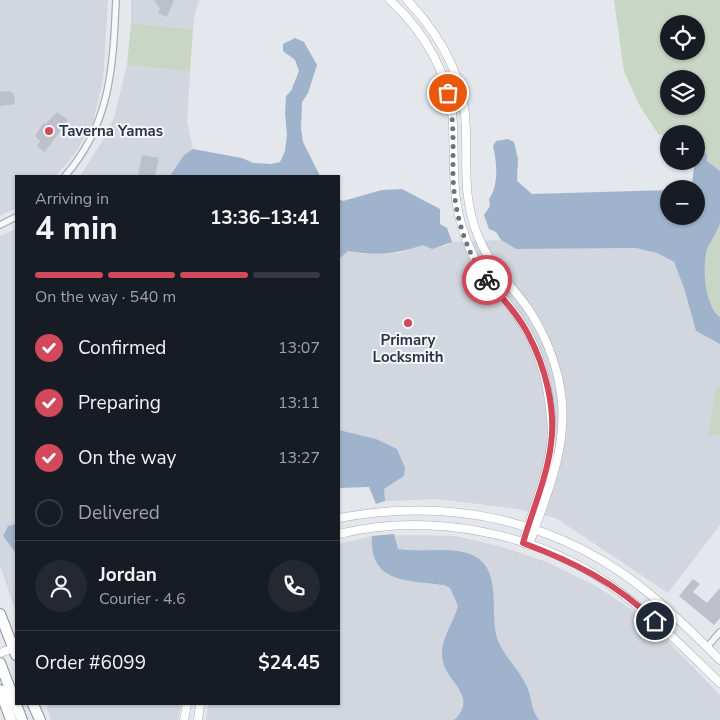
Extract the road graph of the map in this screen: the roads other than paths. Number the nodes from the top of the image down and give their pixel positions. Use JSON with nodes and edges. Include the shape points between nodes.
{"nodes":[{"id":1,"x":116,"y":0,"type":"edge"},
{"id":2,"x":390,"y":0,"type":"edge"},
{"id":3,"x":408,"y":0,"type":"edge"},
{"id":4,"x":466,"y":123,"type":"junction"},
{"id":5,"x":453,"y":124,"type":"junction"},
{"id":6,"x":66,"y":175,"type":"edge"},
{"id":7,"x":15,"y":218,"type":"edge"},
{"id":8,"x":0,"y":226,"type":"edge"},
{"id":9,"x":502,"y":278,"type":"junction"},
{"id":10,"x":493,"y":287,"type":"junction"},
{"id":11,"x":555,"y":365,"type":"junction"},
{"id":12,"x":544,"y":374,"type":"junction"},
{"id":13,"x":558,"y":378,"type":"junction"},
{"id":14,"x":340,"y":518,"type":"edge"},
{"id":15,"x":531,"y":527,"type":"junction"},
{"id":16,"x":340,"y":534,"type":"edge"},
{"id":17,"x":526,"y":544,"type":"junction"},
{"id":18,"x":0,"y":614,"type":"edge"},
{"id":19,"x":720,"y":632,"type":"edge"},
{"id":20,"x":707,"y":647,"type":"junction"},
{"id":21,"x":15,"y":650,"type":"edge"},
{"id":22,"x":0,"y":654,"type":"edge"},
{"id":23,"x":720,"y":660,"type":"edge"},
{"id":24,"x":0,"y":663,"type":"edge"},
{"id":25,"x":720,"y":683,"type":"edge"},
{"id":26,"x":0,"y":690,"type":"edge"},
{"id":27,"x":15,"y":702,"type":"edge"},
{"id":28,"x":16,"y":705,"type":"edge"},
{"id":29,"x":33,"y":705,"type":"edge"},
{"id":30,"x":187,"y":705,"type":"edge"},
{"id":31,"x":200,"y":705,"type":"edge"},
{"id":32,"x":11,"y":720,"type":"edge"},
{"id":33,"x":22,"y":720,"type":"edge"},
{"id":34,"x":40,"y":720,"type":"edge"},
{"id":35,"x":184,"y":720,"type":"edge"},
{"id":36,"x":198,"y":720,"type":"edge"}],
"edges":[{"from":1,"to":6,"type":"street","via":[[113,66],[107,96],[89,142]]},
{"from":2,"to":5,"type":"street","via":[[415,26],[430,49],[446,87]]},
{"from":3,"to":4,"type":"street","via":[[445,48],[462,92]]},
{"from":4,"to":5,"type":"street"},
{"from":4,"to":9,"type":"street","via":[[468,206],[485,252]]},
{"from":5,"to":10,"type":"street","via":[[453,183],[459,219],[470,250]]},
{"from":7,"to":8,"type":"street"},
{"from":9,"to":10,"type":"street"},
{"from":9,"to":11,"type":"street","via":[[534,318]]},
{"from":10,"to":12,"type":"street","via":[[528,333]]},
{"from":11,"to":12,"type":"street"},
{"from":11,"to":13,"type":"street"},
{"from":12,"to":13,"type":"street"},
{"from":12,"to":15,"type":"street","via":[[550,409],[551,445]]},
{"from":13,"to":15,"type":"street","via":[[563,417],[561,447],[555,471]]},
{"from":14,"to":15,"type":"street","via":[[367,512],[429,510],[478,514]]},
{"from":15,"to":17,"type":"street"},
{"from":15,"to":20,"type":"street","via":[[620,572],[651,595]]},
{"from":16,"to":17,"type":"street","via":[[394,526],[437,526],[485,531]]},
{"from":17,"to":25,"type":"street","via":[[566,559],[612,586],[644,610]]},
{"from":18,"to":21,"type":"highway"},
{"from":19,"to":20,"type":"street"},
{"from":20,"to":23,"type":"street"},
{"from":21,"to":22,"type":"street"},
{"from":24,"to":27,"type":"highway"},
{"from":26,"to":32,"type":"highway"},
{"from":28,"to":33,"type":"highway"},
{"from":29,"to":34,"type":"highway"},
{"from":30,"to":35,"type":"street"},
{"from":31,"to":36,"type":"street"}]}
